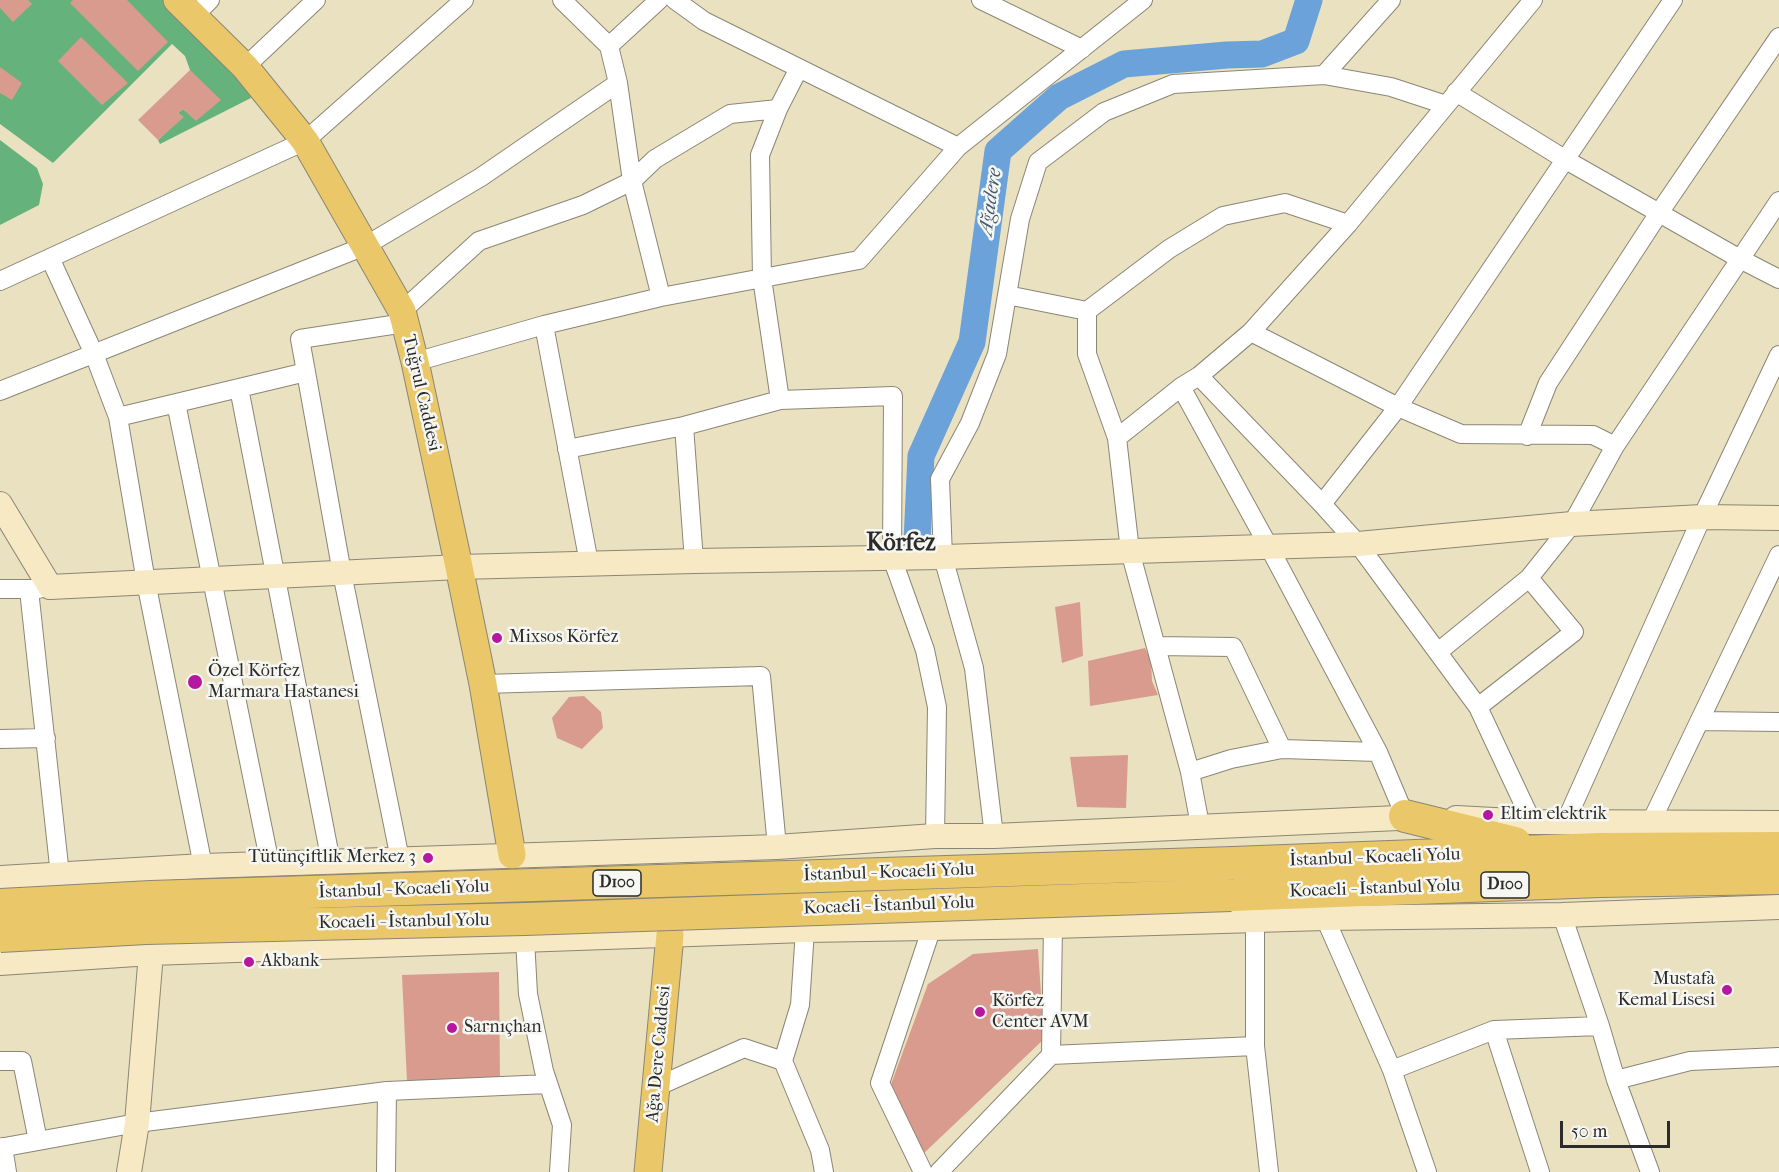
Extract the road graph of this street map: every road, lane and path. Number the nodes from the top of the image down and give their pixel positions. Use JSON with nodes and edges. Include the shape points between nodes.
{"nodes":[{"id":1,"x":316,"y":0,"type":"edge"},
{"id":2,"x":464,"y":0,"type":"edge"},
{"id":3,"x":562,"y":0,"type":"edge"},
{"id":4,"x":659,"y":0,"type":"edge"},
{"id":5,"x":675,"y":0,"type":"edge"},
{"id":6,"x":981,"y":0,"type":"edge"},
{"id":7,"x":1143,"y":0,"type":"edge"},
{"id":8,"x":1391,"y":0,"type":"edge"},
{"id":9,"x":1533,"y":0,"type":"edge"},
{"id":10,"x":1673,"y":0,"type":"edge"},
{"id":11,"x":194,"y":5,"type":"edge"},
{"id":12,"x":1779,"y":37,"type":"edge"},
{"id":13,"x":609,"y":46,"type":"junction"},
{"id":14,"x":1082,"y":49,"type":"junction"},
{"id":15,"x":245,"y":67,"type":"junction"},
{"id":16,"x":799,"y":69,"type":"junction"},
{"id":17,"x":1324,"y":75,"type":"junction"},
{"id":18,"x":618,"y":83,"type":"junction"},
{"id":19,"x":1451,"y":99,"type":"junction"},
{"id":20,"x":778,"y":109,"type":"junction"},
{"id":21,"x":305,"y":141,"type":"junction"},
{"id":22,"x":958,"y":147,"type":"junction"},
{"id":23,"x":1566,"y":160,"type":"junction"},
{"id":24,"x":632,"y":181,"type":"junction"},
{"id":25,"x":1779,"y":201,"type":"edge"},
{"id":26,"x":1659,"y":213,"type":"junction"},
{"id":27,"x":1348,"y":224,"type":"junction"},
{"id":28,"x":365,"y":246,"type":"junction"},
{"id":29,"x":50,"y":258,"type":"junction"},
{"id":30,"x":1740,"y":259,"type":"junction"},
{"id":31,"x":762,"y":278,"type":"junction"},
{"id":32,"x":1779,"y":279,"type":"edge"},
{"id":33,"x":0,"y":280,"type":"edge"},
{"id":34,"x":1007,"y":296,"type":"junction"},
{"id":35,"x":661,"y":297,"type":"junction"},
{"id":36,"x":1087,"y":310,"type":"junction"},
{"id":37,"x":403,"y":317,"type":"junction"},
{"id":38,"x":544,"y":325,"type":"junction"},
{"id":39,"x":1251,"y":332,"type":"junction"},
{"id":40,"x":94,"y":354,"type":"junction"},
{"id":41,"x":1779,"y":355,"type":"edge"},
{"id":42,"x":416,"y":362,"type":"junction"},
{"id":43,"x":306,"y":372,"type":"junction"},
{"id":44,"x":1199,"y":375,"type":"junction"},
{"id":45,"x":1181,"y":387,"type":"junction"},
{"id":46,"x":239,"y":388,"type":"junction"},
{"id":47,"x":0,"y":391,"type":"edge"},
{"id":48,"x":780,"y":400,"type":"junction"},
{"id":49,"x":176,"y":403,"type":"junction"},
{"id":50,"x":1398,"y":407,"type":"junction"},
{"id":51,"x":118,"y":417,"type":"junction"},
{"id":52,"x":684,"y":426,"type":"junction"},
{"id":53,"x":1527,"y":436,"type":"junction"},
{"id":54,"x":1117,"y":438,"type":"junction"},
{"id":55,"x":1615,"y":446,"type":"junction"},
{"id":56,"x":567,"y":449,"type":"junction"},
{"id":57,"x":0,"y":504,"type":"edge"},
{"id":58,"x":1322,"y":504,"type":"junction"},
{"id":59,"x":1702,"y":517,"type":"junction"},
{"id":60,"x":1779,"y":518,"type":"edge"},
{"id":61,"x":1572,"y":524,"type":"junction"},
{"id":62,"x":1358,"y":544,"type":"junction"},
{"id":63,"x":1269,"y":547,"type":"junction"},
{"id":64,"x":1130,"y":551,"type":"junction"},
{"id":65,"x":1779,"y":555,"type":"edge"},
{"id":66,"x":943,"y":557,"type":"junction"},
{"id":67,"x":892,"y":558,"type":"junction"},
{"id":68,"x":694,"y":561,"type":"junction"},
{"id":69,"x":589,"y":563,"type":"junction"},
{"id":70,"x":459,"y":567,"type":"junction"},
{"id":71,"x":342,"y":573,"type":"junction"},
{"id":72,"x":276,"y":576,"type":"junction"},
{"id":73,"x":1529,"y":578,"type":"junction"},
{"id":74,"x":212,"y":579,"type":"junction"},
{"id":75,"x":146,"y":582,"type":"junction"},
{"id":76,"x":39,"y":589,"type":"junction"},
{"id":77,"x":0,"y":590,"type":"edge"},
{"id":78,"x":1155,"y":646,"type":"junction"},
{"id":79,"x":1438,"y":652,"type":"junction"},
{"id":80,"x":483,"y":684,"type":"junction"},
{"id":81,"x":1478,"y":708,"type":"junction"},
{"id":82,"x":1700,"y":721,"type":"junction"},
{"id":83,"x":1779,"y":722,"type":"edge"},
{"id":84,"x":46,"y":738,"type":"junction"},
{"id":85,"x":0,"y":739,"type":"edge"},
{"id":86,"x":1282,"y":749,"type":"junction"},
{"id":87,"x":1378,"y":752,"type":"junction"},
{"id":88,"x":1190,"y":772,"type":"junction"},
{"id":89,"x":1406,"y":816,"type":"junction"},
{"id":90,"x":1532,"y":822,"type":"junction"},
{"id":91,"x":1651,"y":822,"type":"junction"},
{"id":92,"x":1565,"y":823,"type":"junction"},
{"id":93,"x":1779,"y":823,"type":"edge"},
{"id":94,"x":1200,"y":825,"type":"junction"},
{"id":95,"x":934,"y":836,"type":"junction"},
{"id":96,"x":994,"y":836,"type":"junction"},
{"id":97,"x":1779,"y":840,"type":"edge"},
{"id":98,"x":788,"y":846,"type":"junction"},
{"id":99,"x":1779,"y":848,"type":"edge"},
{"id":100,"x":1677,"y":849,"type":"junction"},
{"id":101,"x":1551,"y":851,"type":"junction"},
{"id":102,"x":501,"y":856,"type":"junction"},
{"id":103,"x":400,"y":859,"type":"junction"},
{"id":104,"x":331,"y":862,"type":"junction"},
{"id":105,"x":270,"y":864,"type":"junction"},
{"id":106,"x":203,"y":866,"type":"junction"},
{"id":107,"x":60,"y":875,"type":"junction"},
{"id":108,"x":0,"y":878,"type":"edge"},
{"id":109,"x":1779,"y":878,"type":"edge"},
{"id":110,"x":1587,"y":882,"type":"junction"},
{"id":111,"x":1779,"y":892,"type":"edge"},
{"id":112,"x":0,"y":905,"type":"edge"},
{"id":113,"x":1779,"y":907,"type":"edge"},
{"id":114,"x":1562,"y":915,"type":"junction"},
{"id":115,"x":1326,"y":918,"type":"junction"},
{"id":116,"x":1255,"y":921,"type":"junction"},
{"id":117,"x":1053,"y":926,"type":"junction"},
{"id":118,"x":932,"y":927,"type":"junction"},
{"id":119,"x":805,"y":930,"type":"junction"},
{"id":120,"x":670,"y":935,"type":"junction"},
{"id":121,"x":0,"y":936,"type":"edge"},
{"id":122,"x":513,"y":939,"type":"junction"},
{"id":123,"x":151,"y":953,"type":"junction"},
{"id":124,"x":0,"y":963,"type":"edge"},
{"id":125,"x":1600,"y":1026,"type":"junction"},
{"id":126,"x":1494,"y":1030,"type":"junction"},
{"id":127,"x":1255,"y":1046,"type":"junction"},
{"id":128,"x":1051,"y":1055,"type":"junction"},
{"id":129,"x":1779,"y":1057,"type":"edge"},
{"id":130,"x":0,"y":1058,"type":"edge"},
{"id":131,"x":783,"y":1061,"type":"junction"},
{"id":132,"x":1392,"y":1070,"type":"junction"},
{"id":133,"x":1616,"y":1080,"type":"junction"},
{"id":134,"x":548,"y":1084,"type":"junction"},
{"id":135,"x":656,"y":1087,"type":"junction"},
{"id":136,"x":387,"y":1091,"type":"junction"},
{"id":137,"x":137,"y":1123,"type":"junction"},
{"id":138,"x":38,"y":1141,"type":"junction"},
{"id":139,"x":1,"y":1148,"type":"edge"},
{"id":140,"x":6,"y":1172,"type":"edge"},
{"id":141,"x":129,"y":1172,"type":"edge"},
{"id":142,"x":386,"y":1172,"type":"edge"},
{"id":143,"x":559,"y":1172,"type":"edge"},
{"id":144,"x":648,"y":1172,"type":"edge"},
{"id":145,"x":824,"y":1172,"type":"edge"},
{"id":146,"x":923,"y":1172,"type":"edge"},
{"id":147,"x":939,"y":1172,"type":"edge"},
{"id":148,"x":1269,"y":1172,"type":"edge"},
{"id":149,"x":1427,"y":1172,"type":"edge"},
{"id":150,"x":1540,"y":1172,"type":"edge"},
{"id":151,"x":1650,"y":1172,"type":"edge"}],
"edges":[{"from":1,"to":15,"type":"street"},
{"from":2,"to":21,"type":"street"},
{"from":3,"to":13,"type":"street"},
{"from":4,"to":13,"type":"street"},
{"from":5,"to":16,"type":"street","via":[[704,21]]},
{"from":6,"to":14,"type":"street"},
{"from":7,"to":14,"type":"street"},
{"from":8,"to":17,"type":"street"},
{"from":9,"to":19,"type":"street"},
{"from":10,"to":23,"type":"street"},
{"from":11,"to":15,"type":"main road","name":"Tuğrul Caddesi"},
{"from":12,"to":26,"type":"street"},
{"from":13,"to":18,"type":"street"},
{"from":14,"to":22,"type":"street"},
{"from":15,"to":21,"type":"main road","name":"Tuğrul Caddesi"},
{"from":16,"to":20,"type":"street"},
{"from":16,"to":22,"type":"street"},
{"from":17,"to":19,"type":"street"},
{"from":17,"to":34,"type":"street","via":[[1173,84],[1104,112],[1038,162],[1020,219]]},
{"from":18,"to":24,"type":"street"},
{"from":18,"to":28,"type":"street","via":[[481,177]]},
{"from":19,"to":23,"type":"street"},
{"from":19,"to":27,"type":"street"},
{"from":20,"to":24,"type":"street","via":[[730,114],[655,159]]},
{"from":20,"to":31,"type":"street","via":[[760,155]]},
{"from":21,"to":28,"type":"main road","name":"Tuğrul Caddesi"},
{"from":21,"to":29,"type":"street"},
{"from":22,"to":31,"type":"street","via":[[859,260]]},
{"from":23,"to":26,"type":"street"},
{"from":23,"to":50,"type":"street"},
{"from":24,"to":35,"type":"street"},
{"from":24,"to":37,"type":"street","via":[[583,205],[479,241]]},
{"from":25,"to":30,"type":"street"},
{"from":26,"to":30,"type":"street"},
{"from":26,"to":53,"type":"street","via":[[1548,383]]},
{"from":27,"to":36,"type":"street","via":[[1285,203],[1223,216],[1169,249]]},
{"from":27,"to":39,"type":"street"},
{"from":28,"to":37,"type":"main road","name":"Tuğrul Caddesi"},
{"from":28,"to":40,"type":"street"},
{"from":29,"to":33,"type":"street"},
{"from":29,"to":40,"type":"street"},
{"from":30,"to":32,"type":"street"},
{"from":30,"to":55,"type":"street"},
{"from":31,"to":35,"type":"street"},
{"from":31,"to":48,"type":"street"},
{"from":34,"to":36,"type":"street"},
{"from":34,"to":66,"type":"street","via":[[997,354],[970,423],[940,479]]},
{"from":35,"to":38,"type":"street"},
{"from":36,"to":54,"type":"street","via":[[1087,354]]},
{"from":37,"to":42,"type":"main road","name":"Tuğrul Caddesi"},
{"from":37,"to":43,"type":"street","via":[[300,339]]},
{"from":38,"to":42,"type":"street"},
{"from":38,"to":56,"type":"street"},
{"from":39,"to":44,"type":"street"},
{"from":39,"to":50,"type":"street"},
{"from":40,"to":47,"type":"street"},
{"from":40,"to":51,"type":"street"},
{"from":41,"to":59,"type":"street"},
{"from":42,"to":70,"type":"main road","name":"Tuğrul Caddesi"},
{"from":43,"to":46,"type":"street"},
{"from":43,"to":71,"type":"street"},
{"from":44,"to":45,"type":"street"},
{"from":44,"to":58,"type":"street"},
{"from":45,"to":54,"type":"street"},
{"from":45,"to":63,"type":"street"},
{"from":46,"to":49,"type":"street"},
{"from":46,"to":72,"type":"street"},
{"from":48,"to":52,"type":"street"},
{"from":48,"to":67,"type":"street","via":[[892,396]]},
{"from":49,"to":51,"type":"street"},
{"from":49,"to":74,"type":"street"},
{"from":50,"to":53,"type":"street","via":[[1461,434]]},
{"from":50,"to":58,"type":"street"},
{"from":51,"to":75,"type":"street"},
{"from":52,"to":56,"type":"street"},
{"from":52,"to":68,"type":"street"},
{"from":53,"to":55,"type":"street","via":[[1593,435]]},
{"from":54,"to":64,"type":"street"},
{"from":55,"to":61,"type":"street"},
{"from":56,"to":69,"type":"street"},
{"from":57,"to":76,"type":"main road"},
{"from":58,"to":62,"type":"street"},
{"from":59,"to":60,"type":"main road"},
{"from":59,"to":61,"type":"main road"},
{"from":59,"to":92,"type":"street"},
{"from":61,"to":62,"type":"main road"},
{"from":61,"to":73,"type":"street"},
{"from":62,"to":63,"type":"main road"},
{"from":62,"to":79,"type":"street"},
{"from":63,"to":64,"type":"main road"},
{"from":63,"to":87,"type":"street"},
{"from":64,"to":66,"type":"main road"},
{"from":64,"to":78,"type":"street"},
{"from":65,"to":82,"type":"street"},
{"from":66,"to":67,"type":"main road"},
{"from":66,"to":96,"type":"street","via":[[974,668]]},
{"from":67,"to":68,"type":"main road"},
{"from":67,"to":95,"type":"street","via":[[925,650],[937,707]]},
{"from":68,"to":69,"type":"main road"},
{"from":69,"to":70,"type":"main road"},
{"from":70,"to":71,"type":"main road"},
{"from":70,"to":80,"type":"main road","name":"Tuğrul Caddesi"},
{"from":71,"to":72,"type":"main road"},
{"from":71,"to":103,"type":"street"},
{"from":72,"to":74,"type":"main road"},
{"from":72,"to":104,"type":"street"},
{"from":73,"to":79,"type":"street"},
{"from":73,"to":81,"type":"street","via":[[1574,632]]},
{"from":74,"to":75,"type":"main road"},
{"from":74,"to":105,"type":"street"},
{"from":75,"to":76,"type":"main road"},
{"from":75,"to":106,"type":"street"},
{"from":76,"to":77,"type":"street"},
{"from":76,"to":84,"type":"street"},
{"from":78,"to":86,"type":"street","via":[[1233,647]]},
{"from":78,"to":88,"type":"street"},
{"from":79,"to":81,"type":"street"},
{"from":80,"to":98,"type":"street","via":[[761,676]]},
{"from":80,"to":102,"type":"main road","name":"Tuğrul Caddesi"},
{"from":81,"to":90,"type":"street"},
{"from":82,"to":83,"type":"street"},
{"from":82,"to":91,"type":"street"},
{"from":84,"to":85,"type":"street"},
{"from":84,"to":107,"type":"street"},
{"from":86,"to":87,"type":"street"},
{"from":86,"to":88,"type":"street"},
{"from":87,"to":89,"type":"street"},
{"from":88,"to":94,"type":"street"},
{"from":89,"to":90,"type":"main road"},
{"from":89,"to":94,"type":"main road"},
{"from":89,"to":101,"type":"highway"},
{"from":90,"to":92,"type":"main road"},
{"from":91,"to":92,"type":"main road"},
{"from":91,"to":93,"type":"main road"},
{"from":94,"to":96,"type":"main road"},
{"from":95,"to":96,"type":"main road"},
{"from":95,"to":98,"type":"main road"},
{"from":97,"to":100,"type":"highway"},
{"from":98,"to":102,"type":"main road"},
{"from":98,"to":119,"type":"main road"},
{"from":99,"to":100,"type":"highway","name":"İstanbul - Kocaeli Yolu","number":"D100"},
{"from":100,"to":101,"type":"highway","name":"İstanbul - Kocaeli Yolu","number":"D100"},
{"from":101,"to":112,"type":"highway","name":"İstanbul - Kocaeli Yolu","number":"D100","bridge":true},
{"from":102,"to":103,"type":"main road"},
{"from":102,"to":122,"type":"main road"},
{"from":103,"to":104,"type":"main road"},
{"from":104,"to":105,"type":"main road"},
{"from":105,"to":106,"type":"main road"},
{"from":106,"to":107,"type":"main road"},
{"from":107,"to":108,"type":"main road"},
{"from":109,"to":110,"type":"highway","name":"Kocaeli - İstanbul Yolu","number":"D100"},
{"from":110,"to":111,"type":"highway","via":[[1671,892]]},
{"from":110,"to":121,"type":"highway","name":"Kocaeli - İstanbul Yolu","number":"D100","bridge":true,"via":[[525,919],[146,928]]},
{"from":113,"to":114,"type":"main road"},
{"from":114,"to":115,"type":"main road"},
{"from":114,"to":125,"type":"street"},
{"from":115,"to":116,"type":"main road"},
{"from":115,"to":132,"type":"street"},
{"from":116,"to":117,"type":"main road"},
{"from":116,"to":127,"type":"street"},
{"from":117,"to":118,"type":"main road"},
{"from":117,"to":128,"type":"street"},
{"from":118,"to":119,"type":"main road"},
{"from":118,"to":146,"type":"street","via":[[880,1083]]},
{"from":119,"to":120,"type":"main road"},
{"from":119,"to":131,"type":"street","via":[[800,1005]]},
{"from":120,"to":122,"type":"main road"},
{"from":120,"to":135,"type":"main road","name":"Ağa Dere Caddesi"},
{"from":122,"to":123,"type":"main road"},
{"from":122,"to":134,"type":"street"},
{"from":123,"to":124,"type":"main road"},
{"from":123,"to":137,"type":"main road"},
{"from":125,"to":126,"type":"street"},
{"from":125,"to":133,"type":"street"},
{"from":126,"to":132,"type":"street"},
{"from":126,"to":150,"type":"street"},
{"from":127,"to":128,"type":"street"},
{"from":127,"to":148,"type":"street"},
{"from":128,"to":147,"type":"street"},
{"from":129,"to":133,"type":"street","via":[[1690,1061]]},
{"from":130,"to":138,"type":"street","via":[[22,1061]]},
{"from":131,"to":135,"type":"street","via":[[744,1048]]},
{"from":131,"to":145,"type":"street","via":[[820,1150]]},
{"from":132,"to":149,"type":"street"},
{"from":133,"to":151,"type":"street"},
{"from":134,"to":136,"type":"street"},
{"from":134,"to":143,"type":"street","via":[[561,1125]]},
{"from":135,"to":144,"type":"main road","name":"Ağa Dere Caddesi"},
{"from":136,"to":137,"type":"street"},
{"from":136,"to":142,"type":"street"},
{"from":137,"to":138,"type":"street"},
{"from":137,"to":141,"type":"main road"},
{"from":138,"to":139,"type":"street"},
{"from":139,"to":140,"type":"street"}]}
